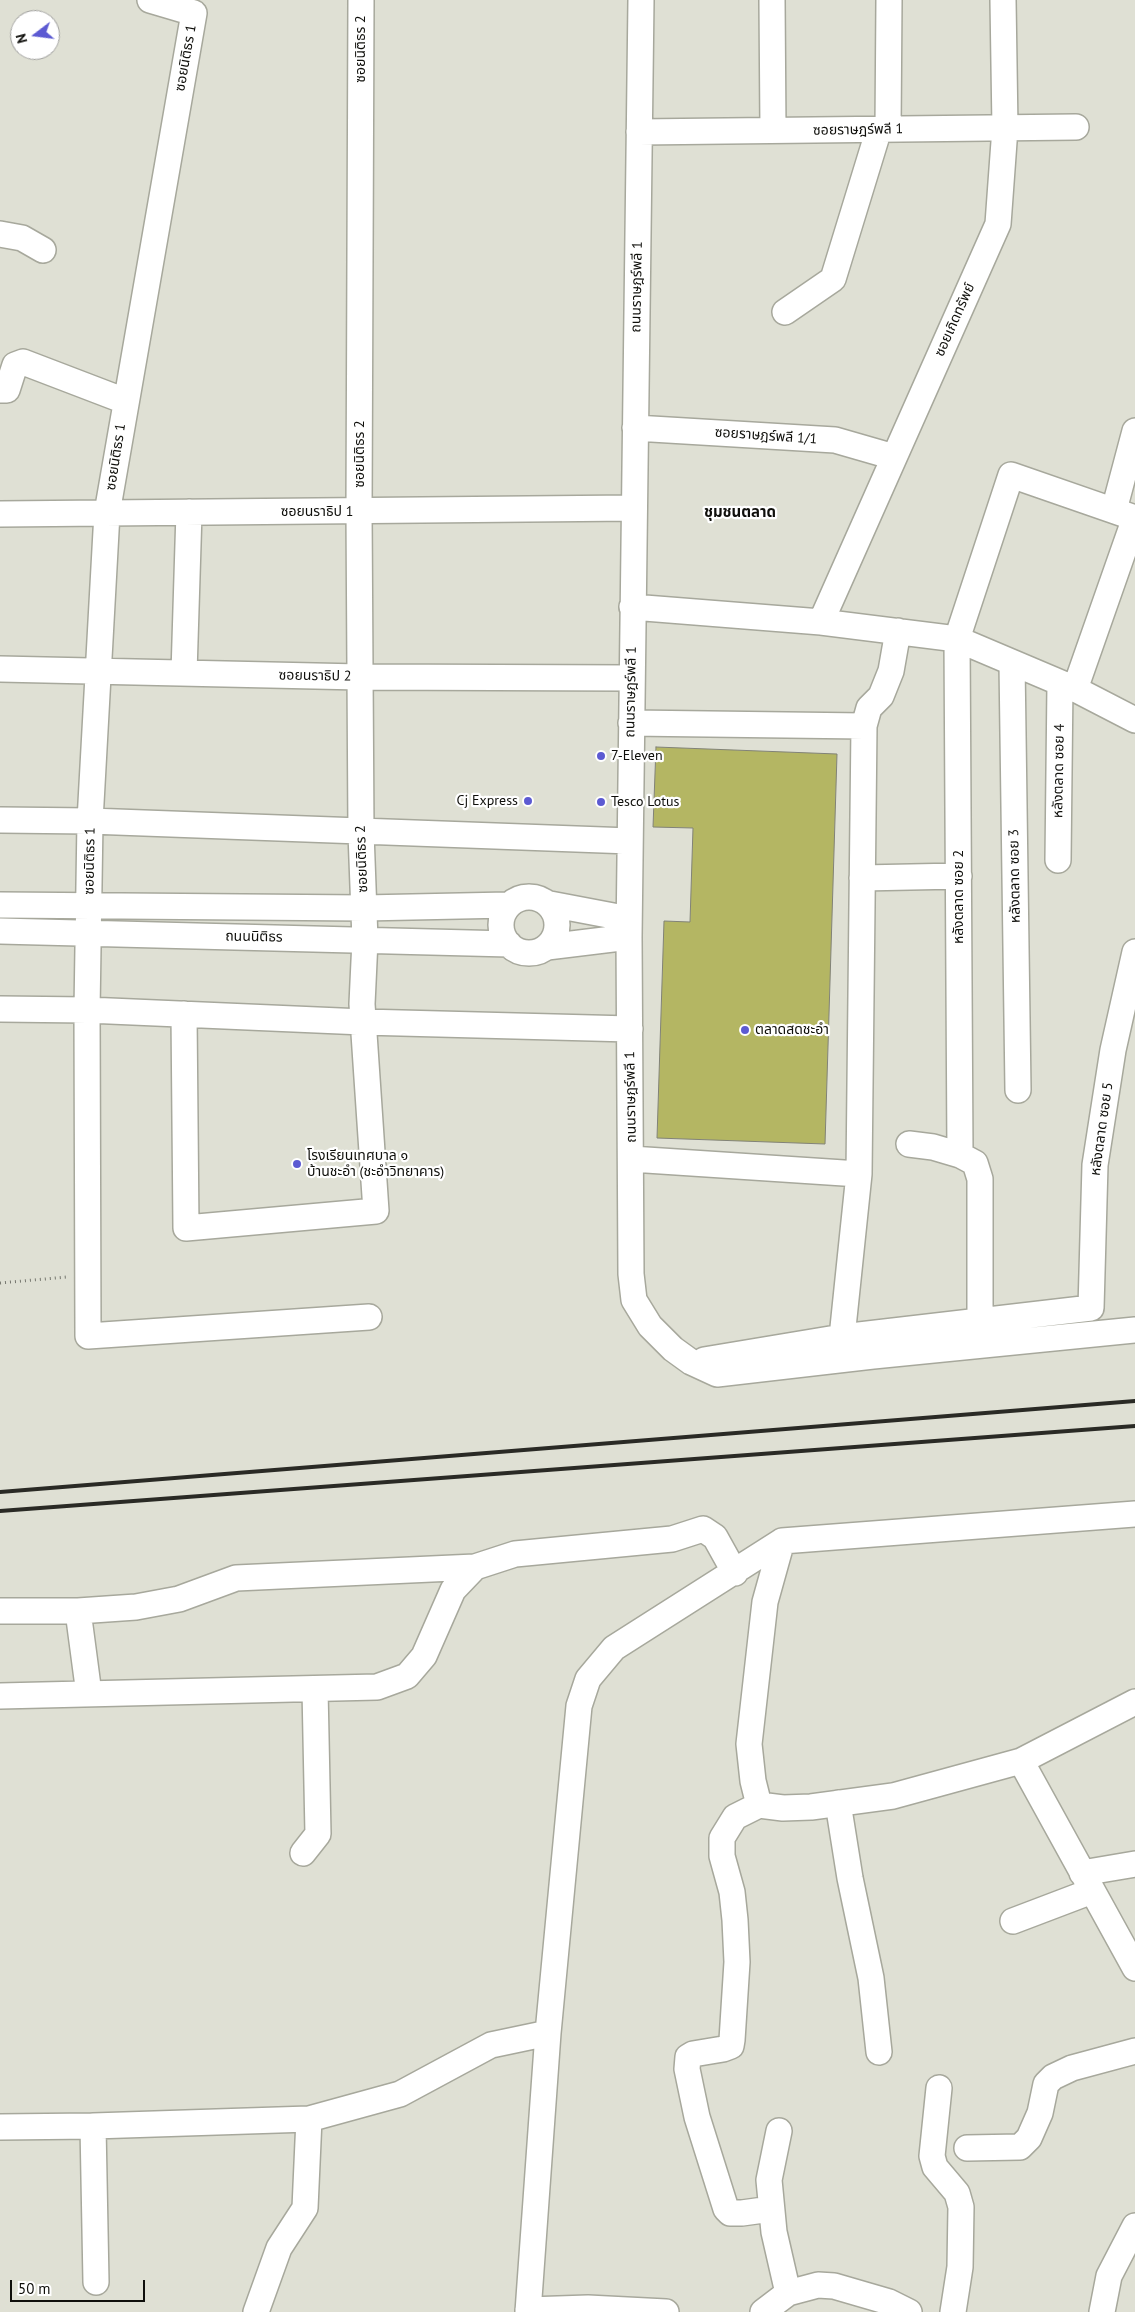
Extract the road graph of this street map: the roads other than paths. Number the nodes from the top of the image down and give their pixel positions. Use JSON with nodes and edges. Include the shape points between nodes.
{"nodes":[{"id":1,"x":150,"y":0,"type":"edge"},
{"id":2,"x":361,"y":0,"type":"edge"},
{"id":3,"x":641,"y":0,"type":"edge"},
{"id":4,"x":772,"y":0,"type":"edge"},
{"id":5,"x":889,"y":0,"type":"edge"},
{"id":6,"x":1003,"y":0,"type":"edge"},
{"id":7,"x":1005,"y":128,"type":"junction"},
{"id":8,"x":1076,"y":128,"type":"dead end"},
{"id":9,"x":883,"y":129,"type":"junction"},
{"id":10,"x":773,"y":130,"type":"junction"},
{"id":11,"x":639,"y":132,"type":"junction"},
{"id":12,"x":0,"y":234,"type":"edge"},
{"id":13,"x":43,"y":250,"type":"dead end"},
{"id":14,"x":785,"y":312,"type":"dead end"},
{"id":15,"x":0,"y":390,"type":"edge"},
{"id":16,"x":126,"y":401,"type":"junction"},
{"id":17,"x":634,"y":428,"type":"junction"},
{"id":18,"x":1135,"y":431,"type":"edge"},
{"id":19,"x":894,"y":457,"type":"junction"},
{"id":20,"x":633,"y":508,"type":"junction"},
{"id":21,"x":359,"y":511,"type":"junction"},
{"id":22,"x":189,"y":512,"type":"junction"},
{"id":23,"x":107,"y":513,"type":"junction"},
{"id":24,"x":0,"y":514,"type":"edge"},
{"id":25,"x":1128,"y":515,"type":"edge"},
{"id":26,"x":632,"y":607,"type":"junction"},
{"id":27,"x":821,"y":622,"type":"junction"},
{"id":28,"x":898,"y":631,"type":"junction"},
{"id":29,"x":957,"y":639,"type":"junction"},
{"id":30,"x":1012,"y":663,"type":"junction"},
{"id":31,"x":0,"y":669,"type":"edge"},
{"id":32,"x":98,"y":671,"type":"junction"},
{"id":33,"x":184,"y":673,"type":"junction"},
{"id":34,"x":360,"y":677,"type":"junction"},
{"id":35,"x":631,"y":678,"type":"junction"},
{"id":36,"x":1067,"y":686,"type":"junction"},
{"id":37,"x":1135,"y":720,"type":"edge"},
{"id":38,"x":631,"y":723,"type":"junction"},
{"id":39,"x":864,"y":726,"type":"junction"},
{"id":40,"x":0,"y":820,"type":"edge"},
{"id":41,"x":90,"y":821,"type":"junction"},
{"id":42,"x":361,"y":832,"type":"junction"},
{"id":43,"x":630,"y":841,"type":"junction"},
{"id":44,"x":1058,"y":860,"type":"dead end"},
{"id":45,"x":959,"y":876,"type":"junction"},
{"id":46,"x":862,"y":878,"type":"junction"},
{"id":47,"x":550,"y":904,"type":"junction"},
{"id":48,"x":0,"y":905,"type":"edge"},
{"id":49,"x":508,"y":905,"type":"junction"},
{"id":50,"x":89,"y":907,"type":"junction"},
{"id":51,"x":364,"y":908,"type":"junction"},
{"id":52,"x":629,"y":928,"type":"junction"},
{"id":53,"x":0,"y":931,"type":"edge"},
{"id":54,"x":88,"y":933,"type":"junction"},
{"id":55,"x":364,"y":940,"type":"junction"},
{"id":56,"x":508,"y":944,"type":"junction"},
{"id":57,"x":547,"y":947,"type":"junction"},
{"id":58,"x":1135,"y":952,"type":"edge"},
{"id":59,"x":0,"y":1009,"type":"edge"},
{"id":60,"x":87,"y":1010,"type":"junction"},
{"id":61,"x":184,"y":1014,"type":"junction"},
{"id":62,"x":363,"y":1022,"type":"junction"},
{"id":63,"x":630,"y":1029,"type":"junction"},
{"id":64,"x":1018,"y":1090,"type":"dead end"},
{"id":65,"x":909,"y":1144,"type":"dead end"},
{"id":66,"x":960,"y":1155,"type":"junction"},
{"id":67,"x":631,"y":1160,"type":"junction"},
{"id":68,"x":859,"y":1174,"type":"junction"},
{"id":69,"x":369,"y":1317,"type":"dead end"},
{"id":70,"x":980,"y":1321,"type":"junction"},
{"id":71,"x":1135,"y":1330,"type":"edge"},
{"id":72,"x":842,"y":1337,"type":"junction"},
{"id":73,"x":691,"y":1362,"type":"junction"},
{"id":74,"x":1135,"y":1514,"type":"edge"},
{"id":75,"x":782,"y":1541,"type":"junction"},
{"id":76,"x":475,"y":1567,"type":"junction"},
{"id":77,"x":734,"y":1573,"type":"junction"},
{"id":78,"x":0,"y":1611,"type":"edge"},
{"id":79,"x":78,"y":1611,"type":"junction"},
{"id":80,"x":315,"y":1689,"type":"junction"},
{"id":81,"x":90,"y":1694,"type":"junction"},
{"id":82,"x":0,"y":1696,"type":"edge"},
{"id":83,"x":1135,"y":1702,"type":"edge"},
{"id":84,"x":1021,"y":1761,"type":"junction"},
{"id":85,"x":838,"y":1803,"type":"junction"},
{"id":86,"x":759,"y":1805,"type":"junction"},
{"id":87,"x":303,"y":1853,"type":"dead end"},
{"id":88,"x":1135,"y":1864,"type":"edge"},
{"id":89,"x":1087,"y":1882,"type":"junction"},
{"id":90,"x":1013,"y":1921,"type":"dead end"},
{"id":91,"x":1135,"y":1968,"type":"edge"},
{"id":92,"x":548,"y":2033,"type":"junction"},
{"id":93,"x":1135,"y":2051,"type":"edge"},
{"id":94,"x":879,"y":2052,"type":"dead end"},
{"id":95,"x":939,"y":2088,"type":"dead end"},
{"id":96,"x":309,"y":2118,"type":"junction"},
{"id":97,"x":93,"y":2126,"type":"junction"},
{"id":98,"x":0,"y":2127,"type":"edge"},
{"id":99,"x":780,"y":2131,"type":"dead end"},
{"id":100,"x":967,"y":2148,"type":"dead end"},
{"id":101,"x":772,"y":2209,"type":"junction"},
{"id":102,"x":1135,"y":2226,"type":"edge"},
{"id":103,"x":96,"y":2282,"type":"dead end"},
{"id":104,"x":788,"y":2293,"type":"junction"},
{"id":105,"x":528,"y":2311,"type":"edge"},
{"id":106,"x":256,"y":2312,"type":"edge"},
{"id":107,"x":666,"y":2312,"type":"edge"},
{"id":108,"x":763,"y":2312,"type":"edge"},
{"id":109,"x":909,"y":2312,"type":"edge"},
{"id":110,"x":952,"y":2312,"type":"edge"},
{"id":111,"x":1102,"y":2312,"type":"edge"}],
"edges":[{"from":1,"to":16,"type":"street","name":"ซอยนิติธร 1","via":[[194,13]]},
{"from":2,"to":21,"type":"street","name":"ซอยนิติธร 2"},
{"from":3,"to":11,"type":"street","name":"ถนนราษฎร์พลี 1"},
{"from":4,"to":10,"type":"street"},
{"from":5,"to":9,"type":"street"},
{"from":6,"to":7,"type":"street","name":"ซอยเกิดทรัพย์"},
{"from":7,"to":8,"type":"street","name":"ซอยราษฎร์พลี 1"},
{"from":7,"to":9,"type":"street","name":"ซอยราษฎร์พลี 1"},
{"from":7,"to":19,"type":"street","name":"ซอยเกิดทรัพย์","via":[[998,224]]},
{"from":9,"to":10,"type":"street","name":"ซอยราษฎร์พลี 1"},
{"from":9,"to":14,"type":"street","via":[[833,279]]},
{"from":10,"to":11,"type":"street","name":"ซอยราษฎร์พลี 1"},
{"from":11,"to":17,"type":"street","name":"ถนนราษฎร์พลี 1"},
{"from":12,"to":13,"type":"street","via":[[22,238]]},
{"from":15,"to":16,"type":"street","via":[[6,390],[15,365],[23,362]]},
{"from":16,"to":23,"type":"street","name":"ซอยนิติธร 1"},
{"from":17,"to":19,"type":"street","name":"ซอยราษฎร์พลี 1/1","via":[[835,440]]},
{"from":17,"to":20,"type":"street","name":"ถนนราษฎร์พลี 1"},
{"from":18,"to":25,"type":"street","name":"หลังตลาด ซอย 4"},
{"from":19,"to":27,"type":"street","name":"ซอยเกิดทรัพย์"},
{"from":20,"to":21,"type":"street","name":"ซอยนราธิป 1"},
{"from":20,"to":26,"type":"street","name":"ถนนราษฎร์พลี 1"},
{"from":21,"to":22,"type":"street","name":"ซอยนราธิป 1"},
{"from":21,"to":34,"type":"street","name":"ซอยนิติธร 2"},
{"from":22,"to":23,"type":"street","name":"ซอยนราธิป 1"},
{"from":22,"to":33,"type":"street"},
{"from":23,"to":24,"type":"street","name":"ซอยนราธิป 1"},
{"from":23,"to":32,"type":"street","name":"ซอยนิติธร 1"},
{"from":25,"to":29,"type":"street","name":"หลังตลาด ซอย 2","via":[[1011,475]]},
{"from":25,"to":36,"type":"street","name":"หลังตลาด ซอย 4"},
{"from":26,"to":27,"type":"street"},
{"from":26,"to":35,"type":"street","name":"ถนนราษฎร์พลี 1"},
{"from":27,"to":28,"type":"street"},
{"from":28,"to":29,"type":"street"},
{"from":28,"to":39,"type":"street","via":[[891,671],[881,696],[869,708]]},
{"from":29,"to":30,"type":"street"},
{"from":29,"to":45,"type":"street","name":"หลังตลาด ซอย 2"},
{"from":30,"to":36,"type":"street"},
{"from":30,"to":64,"type":"street","name":"หลังตลาด ซอย 3"},
{"from":31,"to":32,"type":"street","name":"ซอยนราธิป 2"},
{"from":32,"to":33,"type":"street","name":"ซอยนราธิป 2"},
{"from":32,"to":41,"type":"street","name":"ซอยนิติธร 1"},
{"from":33,"to":34,"type":"street","name":"ซอยนราธิป 2"},
{"from":34,"to":35,"type":"street","name":"ซอยนราธิป 2"},
{"from":34,"to":42,"type":"street","name":"ซอยนิติธร 2"},
{"from":35,"to":38,"type":"street","name":"ถนนราษฎร์พลี 1"},
{"from":36,"to":37,"type":"street"},
{"from":36,"to":44,"type":"street","name":"หลังตลาด ซอย 4"},
{"from":38,"to":39,"type":"street"},
{"from":38,"to":43,"type":"street","name":"ถนนราษฎร์พลี 1"},
{"from":39,"to":46,"type":"street"},
{"from":40,"to":41,"type":"street"},
{"from":41,"to":42,"type":"street"},
{"from":41,"to":50,"type":"street","name":"ซอยนิติธร 1"},
{"from":42,"to":43,"type":"street"},
{"from":42,"to":51,"type":"street","name":"ซอยนิติธร 2"},
{"from":43,"to":52,"type":"street","name":"ถนนราษฎร์พลี 1"},
{"from":45,"to":46,"type":"street"},
{"from":45,"to":66,"type":"street","name":"หลังตลาด ซอย 2"},
{"from":46,"to":68,"type":"street"},
{"from":47,"to":49,"type":"street","via":[[524,896]]},
{"from":47,"to":52,"type":"street"},
{"from":47,"to":57,"type":"street","via":[[555,912],[557,931]]},
{"from":48,"to":50,"type":"street","name":"ถนนนิติธร"},
{"from":49,"to":51,"type":"street","name":"ถนนนิติธร"},
{"from":49,"to":56,"type":"street","via":[[500,923]]},
{"from":50,"to":51,"type":"street","name":"ถนนนิติธร"},
{"from":50,"to":54,"type":"street","name":"ซอยนิติธร 1"},
{"from":51,"to":55,"type":"street","name":"ซอยนิติธร 2"},
{"from":52,"to":57,"type":"street"},
{"from":52,"to":63,"type":"street","name":"ถนนราษฎร์พลี 1"},
{"from":53,"to":54,"type":"street","name":"ถนนนิติธร"},
{"from":54,"to":55,"type":"street","name":"ถนนนิติธร"},
{"from":54,"to":60,"type":"street","name":"ซอยนิติธร 1"},
{"from":55,"to":56,"type":"street","name":"ถนนนิติธร"},
{"from":55,"to":62,"type":"street","name":"ซอยนิติธร 2"},
{"from":56,"to":57,"type":"street","via":[[520,952],[530,953]]},
{"from":58,"to":70,"type":"street","name":"หลังตลาด ซอย 5","via":[[1113,1050],[1095,1165],[1091,1308]]},
{"from":59,"to":60,"type":"street"},
{"from":60,"to":61,"type":"street"},
{"from":60,"to":69,"type":"street","name":"ซอยนิติธร 1","via":[[88,1336]]},
{"from":61,"to":62,"type":"street"},
{"from":61,"to":62,"type":"street","name":"ซอยนิติธร 2","via":[[186,1228],[376,1211]]},
{"from":62,"to":63,"type":"street"},
{"from":63,"to":67,"type":"street","name":"ถนนราษฎร์พลี 1"},
{"from":65,"to":66,"type":"street"},
{"from":66,"to":70,"type":"street","via":[[976,1163],[980,1179]]},
{"from":67,"to":68,"type":"street"},
{"from":67,"to":73,"type":"street","name":"ถนนราษฎร์พลี 1","via":[[634,1300],[650,1326]]},
{"from":68,"to":72,"type":"street"},
{"from":70,"to":72,"type":"street"},
{"from":71,"to":73,"type":"street","name":"ถนนราษฎร์พลี 1","via":[[717,1374]]},
{"from":72,"to":73,"type":"street"},
{"from":74,"to":75,"type":"street"},
{"from":75,"to":77,"type":"street"},
{"from":75,"to":86,"type":"street","via":[[765,1602],[748,1744]]},
{"from":76,"to":77,"type":"street","via":[[514,1554],[672,1539],[703,1529],[715,1537]]},
{"from":76,"to":79,"type":"street","via":[[236,1578],[179,1599],[136,1608]]},
{"from":76,"to":80,"type":"street","via":[[453,1590],[424,1656],[407,1676],[377,1687]]},
{"from":77,"to":92,"type":"street","via":[[614,1648],[588,1679],[579,1706]]},
{"from":78,"to":79,"type":"street"},
{"from":79,"to":81,"type":"street"},
{"from":80,"to":81,"type":"street"},
{"from":80,"to":87,"type":"street","via":[[318,1834]]},
{"from":81,"to":82,"type":"street"},
{"from":83,"to":84,"type":"street"},
{"from":84,"to":85,"type":"street","via":[[894,1796]]},
{"from":84,"to":89,"type":"street"},
{"from":85,"to":86,"type":"street","via":[[783,1808]]},
{"from":85,"to":94,"type":"street","via":[[871,1978]]},
{"from":86,"to":101,"type":"street","via":[[735,1817],[722,1838],[722,1856],[732,1892],[735,1920],[737,1962],[732,2040],[730,2046],[723,2049],[688,2057],[687,2069],[697,2117],[726,2209],[730,2213]]},
{"from":88,"to":89,"type":"street"},
{"from":89,"to":90,"type":"street"},
{"from":89,"to":91,"type":"street"},
{"from":92,"to":96,"type":"street","via":[[491,2045],[400,2094]]},
{"from":92,"to":105,"type":"street"},
{"from":93,"to":100,"type":"street","via":[[1072,2068],[1053,2077],[1046,2084],[1040,2113],[1029,2138],[1020,2147]]},
{"from":95,"to":110,"type":"street","via":[[932,2156],[935,2167],[957,2193],[961,2207],[960,2267]]},
{"from":96,"to":97,"type":"street"},
{"from":96,"to":106,"type":"street","via":[[305,2208],[279,2248]]},
{"from":97,"to":98,"type":"street"},
{"from":97,"to":103,"type":"street"},
{"from":99,"to":101,"type":"street","via":[[769,2180]]},
{"from":101,"to":104,"type":"street"},
{"from":102,"to":111,"type":"street","via":[[1109,2276]]},
{"from":104,"to":108,"type":"street"},
{"from":104,"to":109,"type":"street","via":[[818,2285],[834,2286],[889,2302]]},
{"from":105,"to":107,"type":"street","via":[[588,2308]]}]}
